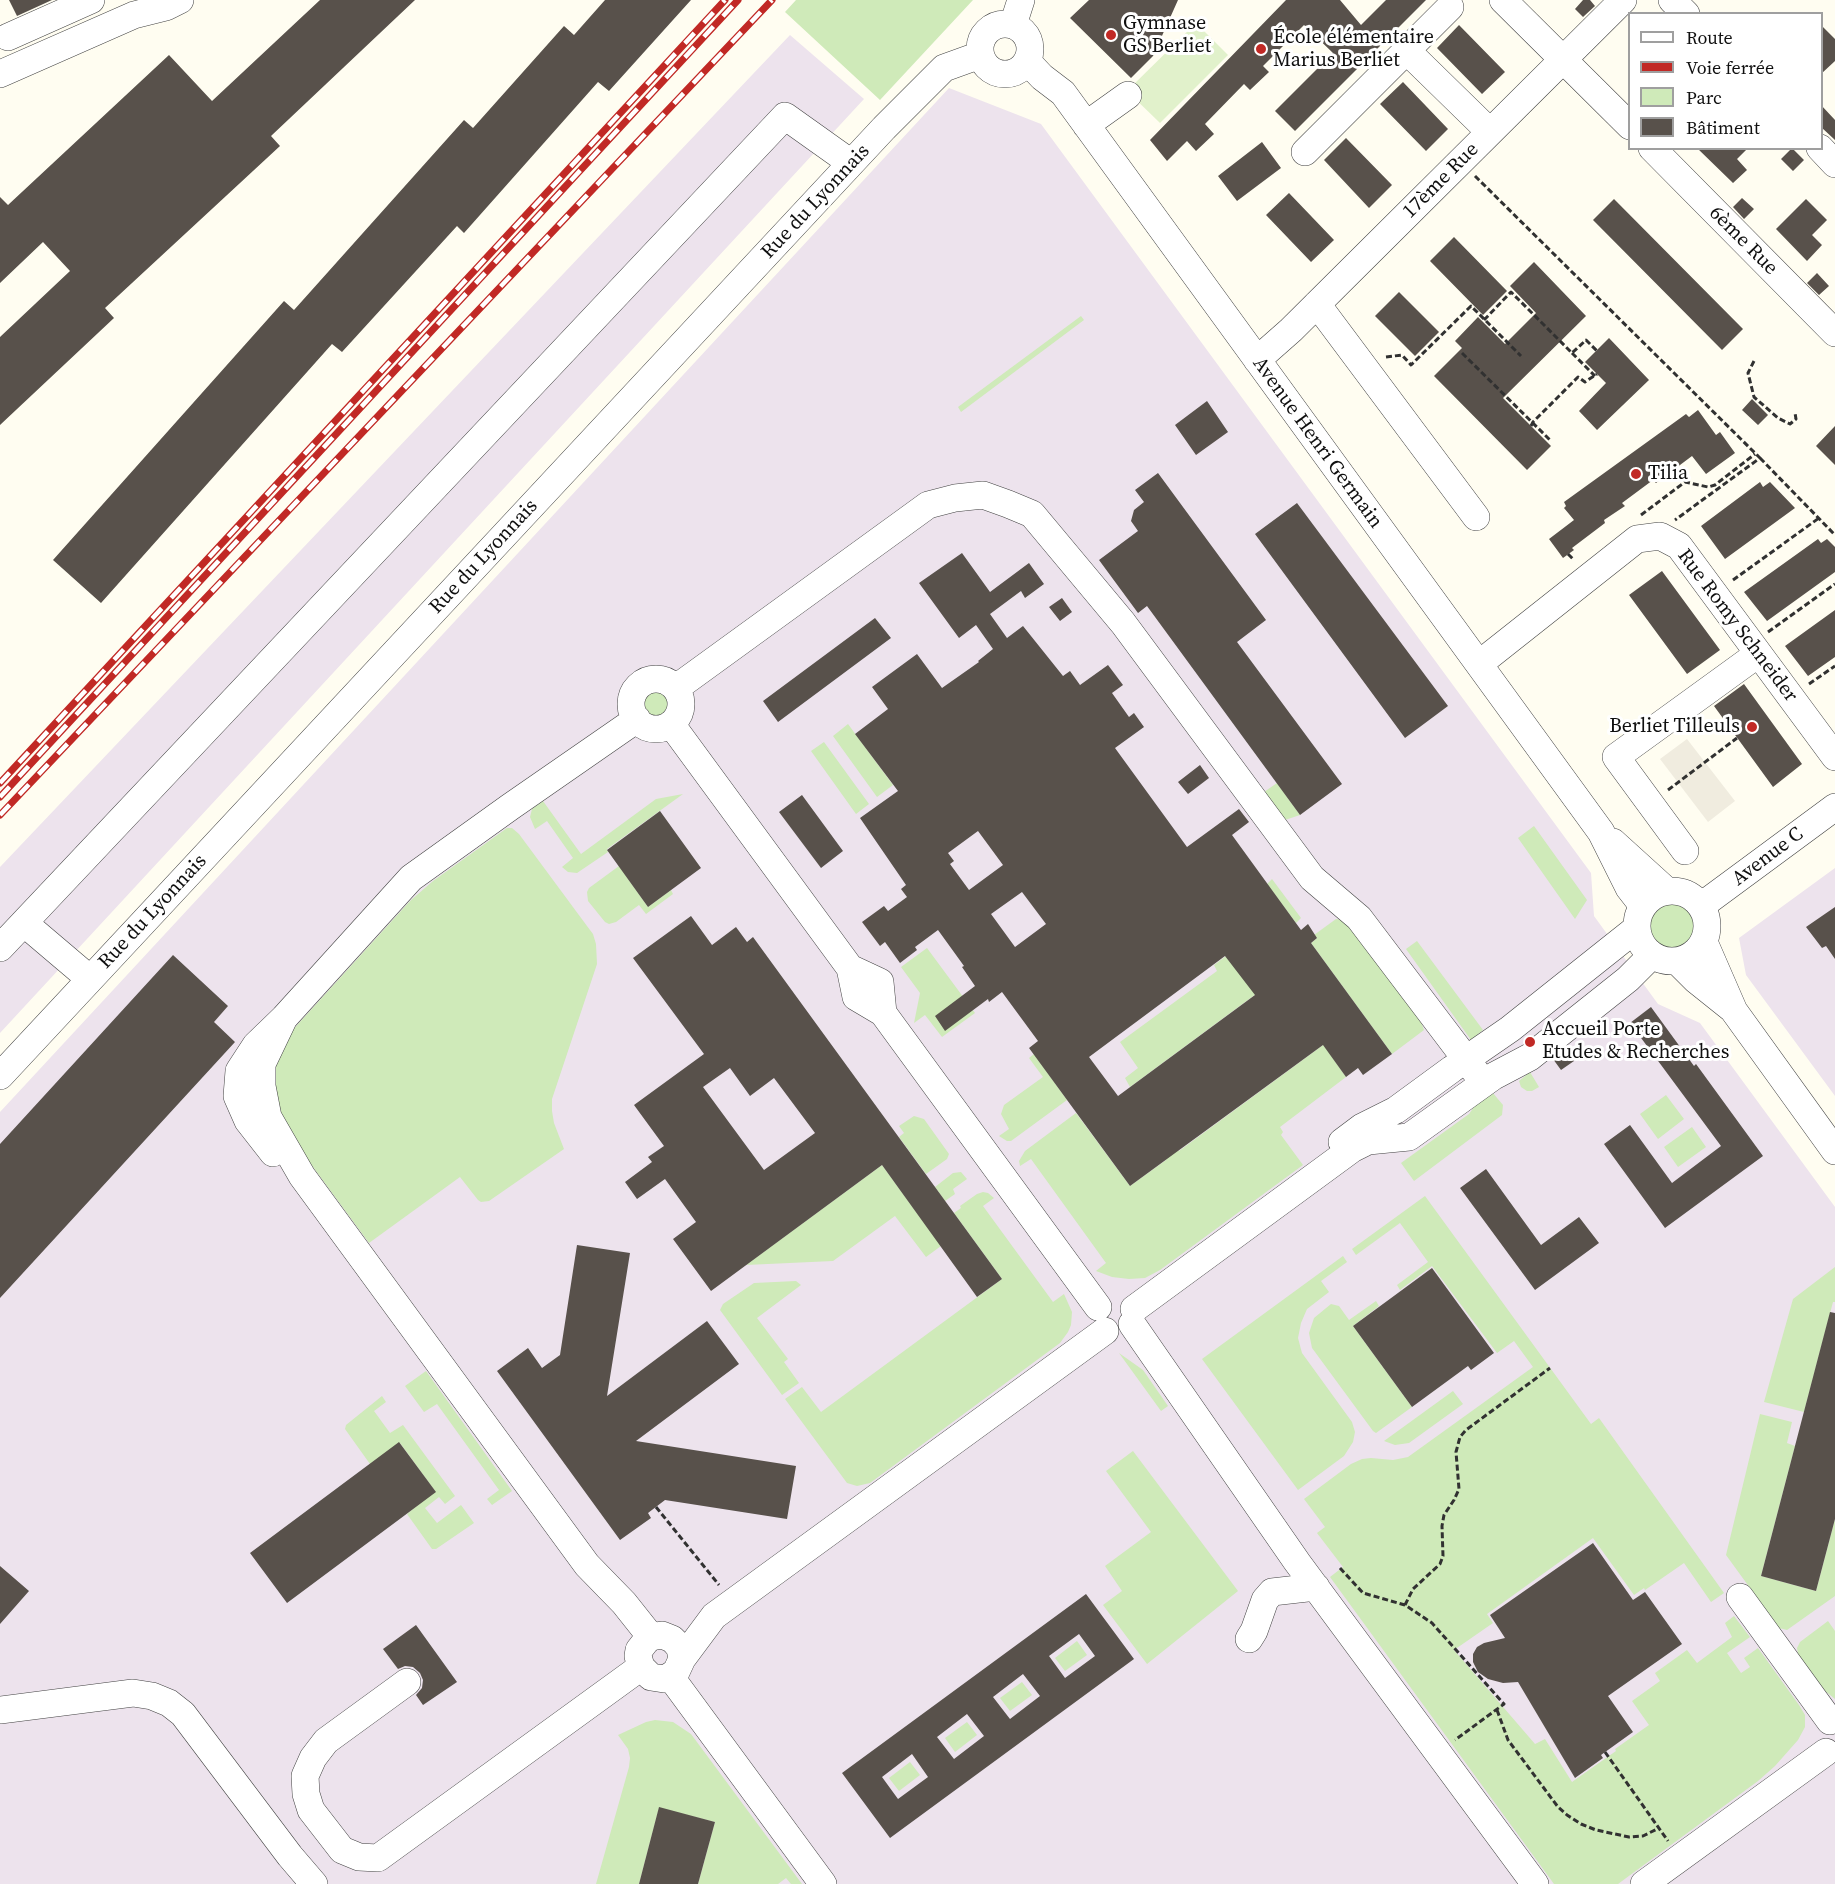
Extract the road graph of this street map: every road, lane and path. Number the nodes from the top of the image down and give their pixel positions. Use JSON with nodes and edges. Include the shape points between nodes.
{"nodes":[{"id":1,"x":91,"y":0,"type":"edge"},
{"id":2,"x":180,"y":0,"type":"edge"},
{"id":3,"x":1503,"y":0,"type":"edge"},
{"id":4,"x":1623,"y":0,"type":"edge"},
{"id":5,"x":1672,"y":0,"type":"edge"},
{"id":6,"x":1450,"y":7,"type":"dead end"},
{"id":7,"x":1684,"y":12,"type":"edge"},
{"id":8,"x":1017,"y":13,"type":"edge"},
{"id":9,"x":4,"y":31,"type":"edge"},
{"id":10,"x":1407,"y":50,"type":"junction"},
{"id":11,"x":980,"y":55,"type":"junction"},
{"id":12,"x":1563,"y":59,"type":"junction"},
{"id":13,"x":1027,"y":61,"type":"junction"},
{"id":14,"x":10,"y":70,"type":"edge"},
{"id":15,"x":1128,"y":94,"type":"dead end"},
{"id":16,"x":1086,"y":125,"type":"junction"},
{"id":17,"x":1628,"y":125,"type":"edge"},
{"id":18,"x":1490,"y":132,"type":"junction"},
{"id":19,"x":1654,"y":150,"type":"edge"},
{"id":20,"x":1822,"y":150,"type":"edge"},
{"id":21,"x":1305,"y":152,"type":"dead end"},
{"id":22,"x":1460,"y":162,"type":"junction"},
{"id":23,"x":851,"y":163,"type":"junction"},
{"id":24,"x":1835,"y":164,"type":"edge"},
{"id":25,"x":1317,"y":304,"type":"junction"},
{"id":26,"x":1484,"y":320,"type":"junction"},
{"id":27,"x":1835,"y":333,"type":"edge"},
{"id":28,"x":1597,"y":351,"type":"dead end"},
{"id":29,"x":1462,"y":353,"type":"dead end"},
{"id":30,"x":1572,"y":353,"type":"junction"},
{"id":31,"x":1521,"y":356,"type":"dead end"},
{"id":32,"x":1257,"y":360,"type":"junction"},
{"id":33,"x":1361,"y":361,"type":"junction"},
{"id":34,"x":1754,"y":361,"type":"dead end"},
{"id":35,"x":1795,"y":413,"type":"dead end"},
{"id":36,"x":1532,"y":424,"type":"junction"},
{"id":37,"x":1551,"y":441,"type":"dead end"},
{"id":38,"x":1755,"y":454,"type":"junction"},
{"id":39,"x":1760,"y":458,"type":"junction"},
{"id":40,"x":1476,"y":518,"type":"dead end"},
{"id":41,"x":1638,"y":518,"type":"dead end"},
{"id":42,"x":1819,"y":518,"type":"junction"},
{"id":43,"x":1835,"y":534,"type":"edge"},
{"id":44,"x":1660,"y":536,"type":"junction"},
{"id":45,"x":1568,"y":554,"type":"dead end"},
{"id":46,"x":1581,"y":560,"type":"dead end"},
{"id":47,"x":1835,"y":584,"type":"edge"},
{"id":48,"x":1714,"y":594,"type":"junction"},
{"id":49,"x":1754,"y":649,"type":"junction"},
{"id":50,"x":1479,"y":664,"type":"junction"},
{"id":51,"x":676,"y":688,"type":"junction"},
{"id":52,"x":637,"y":719,"type":"junction"},
{"id":53,"x":671,"y":724,"type":"junction"},
{"id":54,"x":1737,"y":738,"type":"dead end"},
{"id":55,"x":1835,"y":758,"type":"edge"},
{"id":56,"x":1650,"y":803,"type":"junction"},
{"id":57,"x":1835,"y":807,"type":"edge"},
{"id":58,"x":1601,"y":832,"type":"junction"},
{"id":59,"x":1685,"y":851,"type":"dead end"},
{"id":60,"x":1667,"y":891,"type":"junction"},
{"id":61,"x":1701,"y":906,"type":"junction"},
{"id":62,"x":1640,"y":917,"type":"junction"},
{"id":63,"x":24,"y":923,"type":"junction"},
{"id":64,"x":1704,"y":942,"type":"junction"},
{"id":65,"x":0,"y":948,"type":"edge"},
{"id":66,"x":1665,"y":958,"type":"junction"},
{"id":67,"x":90,"y":979,"type":"junction"},
{"id":68,"x":1734,"y":1011,"type":"junction"},
{"id":69,"x":1467,"y":1059,"type":"junction"},
{"id":70,"x":0,"y":1076,"type":"edge"},
{"id":71,"x":1484,"y":1083,"type":"junction"},
{"id":72,"x":1835,"y":1150,"type":"edge"},
{"id":73,"x":1132,"y":1311,"type":"junction"},
{"id":74,"x":1100,"y":1320,"type":"junction"},
{"id":75,"x":1550,"y":1368,"type":"dead end"},
{"id":76,"x":656,"y":1507,"type":"dead end"},
{"id":77,"x":1340,"y":1568,"type":"dead end"},
{"id":78,"x":1316,"y":1587,"type":"junction"},
{"id":79,"x":726,"y":1594,"type":"junction"},
{"id":80,"x":1740,"y":1597,"type":"dead end"},
{"id":81,"x":1405,"y":1605,"type":"junction"},
{"id":82,"x":1249,"y":1639,"type":"dead end"},
{"id":83,"x":659,"y":1655,"type":"junction"},
{"id":84,"x":406,"y":1682,"type":"dead end"},
{"id":85,"x":0,"y":1710,"type":"edge"},
{"id":86,"x":1497,"y":1710,"type":"junction"},
{"id":87,"x":1832,"y":1719,"type":"edge"},
{"id":88,"x":1452,"y":1743,"type":"dead end"},
{"id":89,"x":1605,"y":1752,"type":"dead end"},
{"id":90,"x":1830,"y":1755,"type":"edge"},
{"id":91,"x":1659,"y":1828,"type":"junction"},
{"id":92,"x":1679,"y":1858,"type":"junction"},
{"id":93,"x":314,"y":1884,"type":"edge"},
{"id":94,"x":823,"y":1884,"type":"edge"},
{"id":95,"x":1535,"y":1884,"type":"edge"},
{"id":96,"x":1644,"y":1884,"type":"edge"}],
"edges":[{"from":1,"to":9,"type":"street"},
{"from":2,"to":14,"type":"street","via":[[134,15]]},
{"from":3,"to":12,"type":"street"},
{"from":4,"to":12,"type":"street","name":"17ème Rue"},
{"from":5,"to":7,"type":"street"},
{"from":6,"to":10,"type":"street"},
{"from":8,"to":11,"type":"street","via":[[988,30],[981,41]]},
{"from":8,"to":13,"type":"street","via":[[1028,40]]},
{"from":9,"to":14,"type":"street"},
{"from":10,"to":18,"type":"street"},
{"from":10,"to":21,"type":"street"},
{"from":11,"to":13,"type":"street","via":[[988,68],[1002,74],[1016,71]]},
{"from":11,"to":23,"type":"street","name":"Rue du Lyonnais","via":[[944,68]]},
{"from":12,"to":17,"type":"street"},
{"from":12,"to":18,"type":"street","name":"17ème Rue"},
{"from":13,"to":16,"type":"street","name":"Avenue Henri Germain","via":[[1063,93]]},
{"from":15,"to":16,"type":"street"},
{"from":16,"to":32,"type":"street","name":"Avenue Henri Germain"},
{"from":18,"to":22,"type":"street","name":"17ème Rue"},
{"from":19,"to":27,"type":"street","name":"6ème Rue"},
{"from":20,"to":24,"type":"street"},
{"from":22,"to":25,"type":"street","name":"17ème Rue"},
{"from":22,"to":38,"type":"path"},
{"from":23,"to":63,"type":"street","via":[[785,116]]},
{"from":23,"to":67,"type":"street","name":"Rue du Lyonnais"},
{"from":25,"to":32,"type":"street","name":"17ème Rue"},
{"from":25,"to":33,"type":"street"},
{"from":26,"to":30,"type":"path","via":[[1512,292]]},
{"from":26,"to":31,"type":"path"},
{"from":26,"to":33,"type":"path","via":[[1471,306],[1411,365],[1402,355]]},
{"from":28,"to":30,"type":"path","via":[[1586,340]]},
{"from":29,"to":36,"type":"path"},
{"from":30,"to":36,"type":"path","via":[[1596,375],[1585,382],[1578,376]]},
{"from":32,"to":50,"type":"street","name":"Avenue Henri Germain"},
{"from":33,"to":40,"type":"street"},
{"from":34,"to":35,"type":"path","via":[[1748,373],[1754,397],[1790,424],[1796,419]]},
{"from":36,"to":37,"type":"path"},
{"from":38,"to":39,"type":"path"},
{"from":38,"to":41,"type":"path","via":[[1715,484],[1685,482]]},
{"from":39,"to":42,"type":"path"},
{"from":39,"to":44,"type":"path","via":[[1666,527]]},
{"from":42,"to":43,"type":"path"},
{"from":42,"to":48,"type":"path"},
{"from":44,"to":48,"type":"street","name":"Rue Romy Schneider","via":[[1679,546]]},
{"from":44,"to":50,"type":"street","name":"Rue Romy Schneider","via":[[1637,539]]},
{"from":45,"to":46,"type":"path","via":[[1573,560]]},
{"from":47,"to":49,"type":"path"},
{"from":48,"to":49,"type":"street","name":"Rue Romy Schneider"},
{"from":49,"to":55,"type":"street","name":"Rue Romy Schneider"},
{"from":49,"to":56,"type":"street","via":[[1616,757]]},
{"from":50,"to":58,"type":"street","name":"Avenue Henri Germain"},
{"from":51,"to":52,"type":"street","via":[[656,678],[641,684],[632,697]]},
{"from":51,"to":53,"type":"street","via":[[680,711]]},
{"from":51,"to":69,"type":"street","via":[[928,505],[983,495],[1032,514],[1123,623],[1312,878],[1359,918]]},
{"from":52,"to":53,"type":"street","via":[[657,729]]},
{"from":52,"to":83,"type":"street","via":[[411,878],[284,1018],[262,1064],[262,1086],[268,1117],[302,1176],[588,1565],[624,1603]]},
{"from":53,"to":74,"type":"street","via":[[850,968],[856,998],[883,1013]]},
{"from":54,"to":56,"type":"path"},
{"from":56,"to":59,"type":"street"},
{"from":57,"to":61,"type":"street","name":"Avenue C"},
{"from":58,"to":60,"type":"street","name":"Avenue Henri Germain"},
{"from":58,"to":62,"type":"street","name":"Avenue Henri Germain"},
{"from":60,"to":61,"type":"street","name":"Avenue Henri Germain","via":[[1686,893]]},
{"from":60,"to":62,"type":"street","via":[[1650,899]]},
{"from":61,"to":64,"type":"street","name":"Avenue Henri Germain","via":[[1708,923]]},
{"from":62,"to":66,"type":"street","name":"Avenue Henri Germain","via":[[1639,939],[1645,948]]},
{"from":62,"to":69,"type":"street","via":[[1570,982]]},
{"from":63,"to":65,"type":"street"},
{"from":63,"to":67,"type":"street"},
{"from":64,"to":66,"type":"street","via":[[1693,955]]},
{"from":64,"to":68,"type":"street","name":"Avenue Henri Germain"},
{"from":66,"to":68,"type":"street","name":"Avenue Henri Germain"},
{"from":66,"to":71,"type":"street","via":[[1628,979],[1530,1057]]},
{"from":67,"to":70,"type":"street","name":"Rue du Lyonnais"},
{"from":68,"to":72,"type":"street","name":"Avenue Henri Germain"},
{"from":69,"to":71,"type":"street"},
{"from":69,"to":73,"type":"street","via":[[1396,1110],[1362,1127]]},
{"from":71,"to":73,"type":"street","via":[[1409,1137],[1368,1141],[1352,1149]]},
{"from":73,"to":74,"type":"street","via":[[1129,1328],[1120,1333],[1110,1333]]},
{"from":73,"to":78,"type":"street","via":[[1192,1413]]},
{"from":74,"to":79,"type":"street"},
{"from":74,"to":83,"type":"street","via":[[714,1617]]},
{"from":75,"to":81,"type":"path","via":[[1460,1437],[1456,1452],[1459,1490],[1444,1515],[1443,1556],[1440,1564],[1413,1589]]},
{"from":76,"to":79,"type":"path"},
{"from":77,"to":81,"type":"path","via":[[1363,1593]]},
{"from":78,"to":82,"type":"street","via":[[1272,1592]]},
{"from":78,"to":95,"type":"street"},
{"from":79,"to":83,"type":"street"},
{"from":80,"to":87,"type":"street"},
{"from":81,"to":86,"type":"path","via":[[1432,1623],[1504,1704]]},
{"from":83,"to":84,"type":"street","via":[[378,1858],[359,1857],[342,1850],[311,1810],[305,1776],[326,1741]]},
{"from":83,"to":94,"type":"street"},
{"from":85,"to":93,"type":"street","via":[[133,1693],[169,1702],[183,1714]]},
{"from":86,"to":88,"type":"path"},
{"from":86,"to":91,"type":"path","via":[[1508,1740],[1568,1815],[1596,1830],[1629,1837],[1643,1836]]},
{"from":87,"to":90,"type":"street","via":[[1822,1732],[1822,1746]]},
{"from":89,"to":91,"type":"path"},
{"from":90,"to":92,"type":"street"},
{"from":91,"to":92,"type":"path"},
{"from":92,"to":96,"type":"street"}]}
